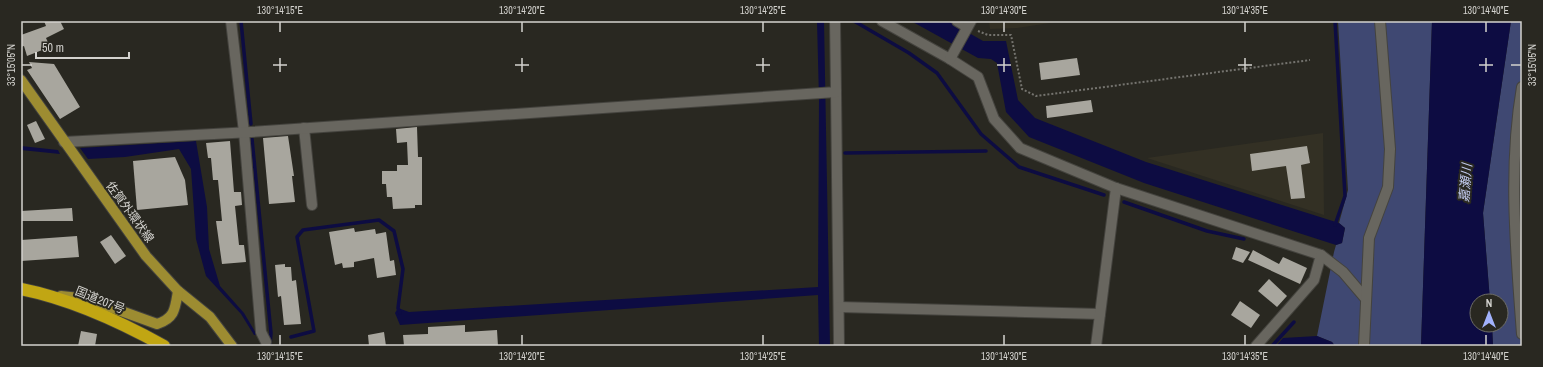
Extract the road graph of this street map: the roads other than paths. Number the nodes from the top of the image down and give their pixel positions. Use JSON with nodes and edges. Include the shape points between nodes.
{"nodes":[{"id":1,"x":231,"y":21,"type":"edge"},
{"id":2,"x":835,"y":21,"type":"edge"},
{"id":3,"x":882,"y":21,"type":"edge"},
{"id":4,"x":957,"y":21,"type":"edge"},
{"id":5,"x":1380,"y":21,"type":"edge"},
{"id":6,"x":968,"y":26,"type":"edge"},
{"id":7,"x":951,"y":56,"type":"junction"},
{"id":8,"x":21,"y":80,"type":"edge"},
{"id":9,"x":1522,"y":87,"type":"edge"},
{"id":10,"x":833,"y":92,"type":"junction"},
{"id":11,"x":304,"y":128,"type":"junction"},
{"id":12,"x":244,"y":132,"type":"junction"},
{"id":13,"x":64,"y":142,"type":"junction"},
{"id":14,"x":1116,"y":188,"type":"junction"},
{"id":15,"x":312,"y":205,"type":"dead end"},
{"id":16,"x":1321,"y":255,"type":"junction"},
{"id":17,"x":21,"y":288,"type":"edge"},
{"id":18,"x":178,"y":291,"type":"junction"},
{"id":19,"x":49,"y":294,"type":"junction"},
{"id":20,"x":1366,"y":299,"type":"junction"},
{"id":21,"x":839,"y":307,"type":"junction"},
{"id":22,"x":1100,"y":314,"type":"junction"},
{"id":23,"x":1522,"y":334,"type":"edge"},
{"id":24,"x":266,"y":342,"type":"dead end"},
{"id":25,"x":164,"y":346,"type":"edge"},
{"id":26,"x":232,"y":346,"type":"edge"},
{"id":27,"x":839,"y":346,"type":"edge"},
{"id":28,"x":1096,"y":346,"type":"edge"},
{"id":29,"x":1256,"y":346,"type":"edge"},
{"id":30,"x":1364,"y":346,"type":"edge"}],
"edges":[{"from":1,"to":12,"type":"street"},
{"from":2,"to":10,"type":"street"},
{"from":3,"to":7,"type":"street"},
{"from":4,"to":6,"type":"street"},
{"from":5,"to":20,"type":"street","via":[[1390,149],[1388,187],[1369,238]]},
{"from":6,"to":7,"type":"street"},
{"from":7,"to":14,"type":"street","via":[[978,77],[994,119],[1020,148]]},
{"from":8,"to":13,"type":"main road","name":"佐賀外環状線"},
{"from":9,"to":23,"type":"street","via":[[1515,152],[1515,236]]},
{"from":10,"to":11,"type":"street"},
{"from":10,"to":21,"type":"street"},
{"from":11,"to":12,"type":"street"},
{"from":11,"to":15,"type":"street"},
{"from":12,"to":13,"type":"street"},
{"from":12,"to":24,"type":"street","via":[[261,332]]},
{"from":13,"to":18,"type":"main road","name":"佐賀外環状線","via":[[146,256]]},
{"from":14,"to":16,"type":"street"},
{"from":14,"to":22,"type":"street"},
{"from":16,"to":20,"type":"street","via":[[1343,272]]},
{"from":16,"to":29,"type":"street","via":[[1314,280]]},
{"from":17,"to":19,"type":"highway","name":"国道207号"},
{"from":18,"to":19,"type":"main road","via":[[172,316],[167,321],[157,324],[88,299]]},
{"from":18,"to":26,"type":"main road","name":"佐賀外環状線","via":[[210,317]]},
{"from":19,"to":25,"type":"highway","name":"国道207号","via":[[128,326]]},
{"from":20,"to":30,"type":"street"},
{"from":21,"to":22,"type":"street"},
{"from":21,"to":27,"type":"street"},
{"from":22,"to":28,"type":"street"}]}
